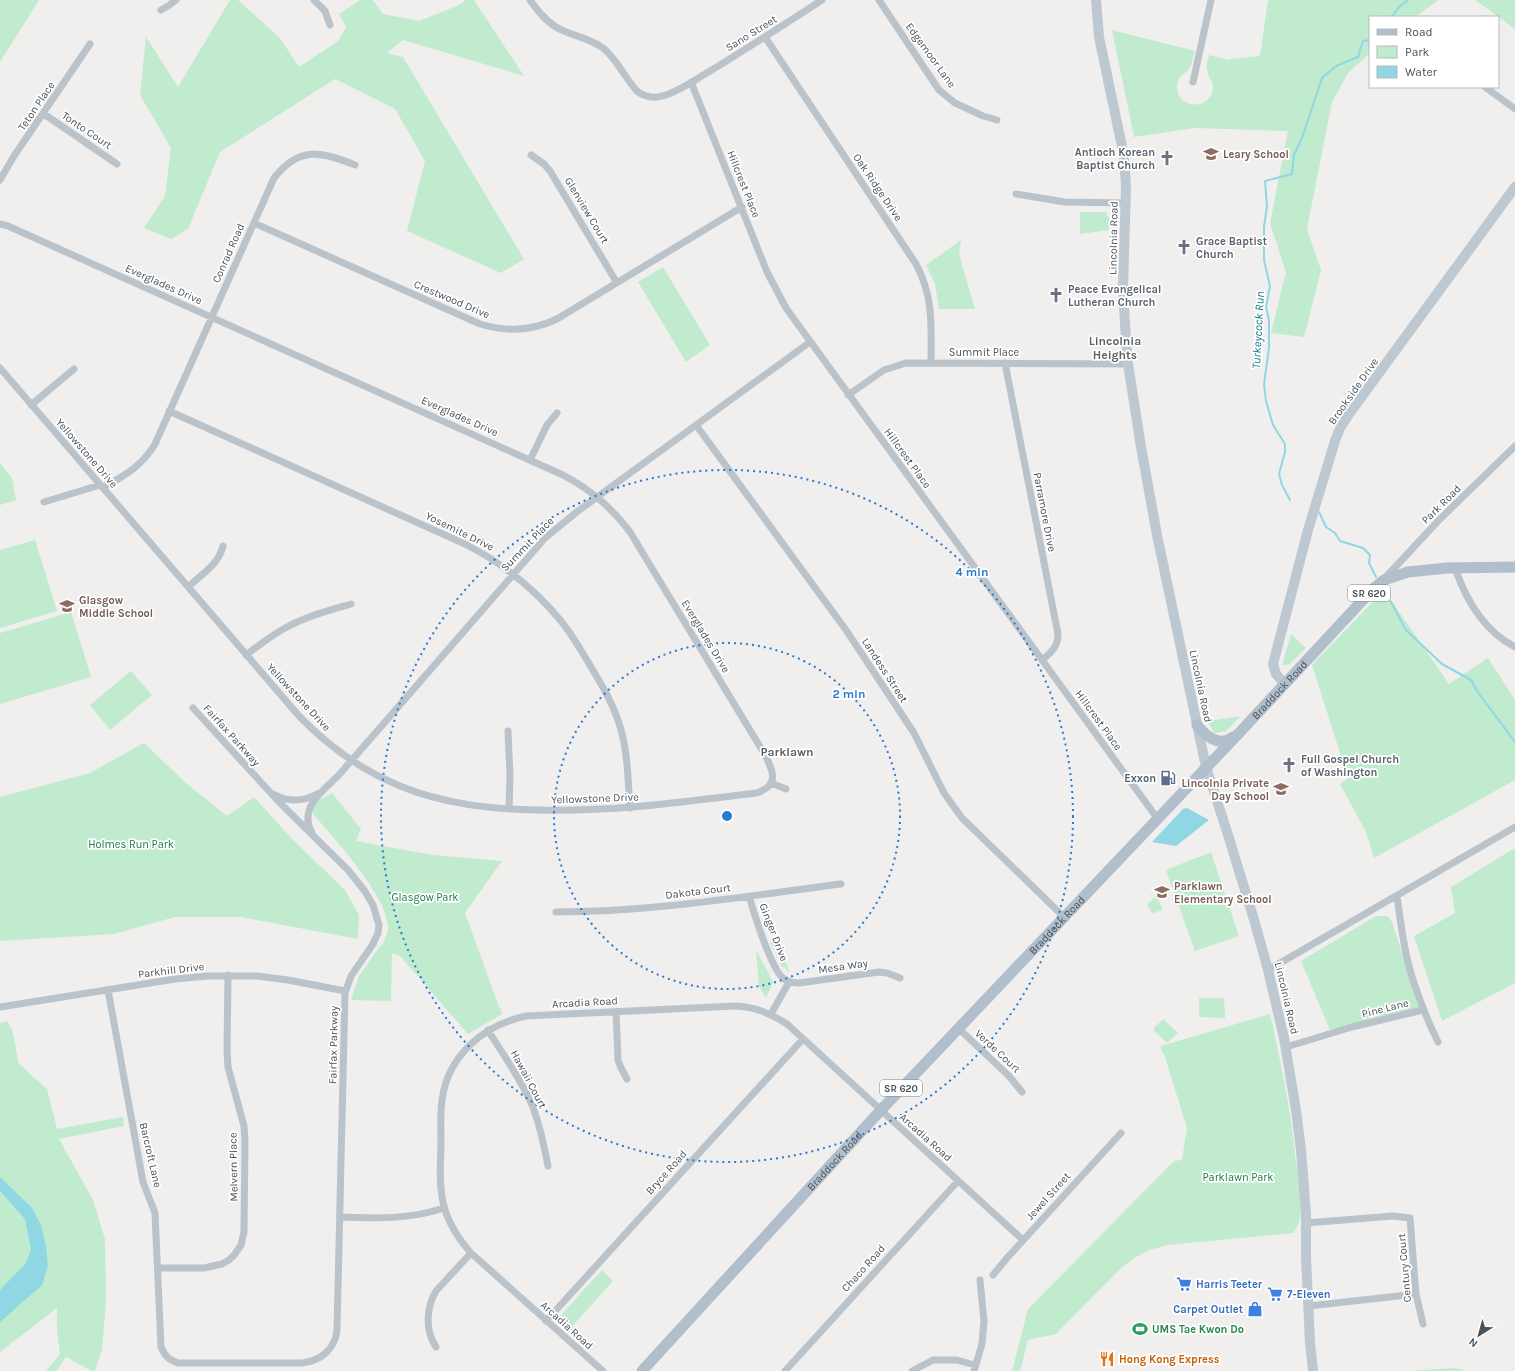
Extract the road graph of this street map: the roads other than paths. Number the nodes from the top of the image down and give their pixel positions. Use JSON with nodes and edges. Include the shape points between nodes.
{"nodes":[{"id":1,"x":176,"y":0,"type":"edge"},
{"id":2,"x":314,"y":0,"type":"edge"},
{"id":3,"x":530,"y":0,"type":"edge"},
{"id":4,"x":822,"y":0,"type":"edge"},
{"id":5,"x":879,"y":0,"type":"edge"},
{"id":6,"x":1096,"y":0,"type":"edge"},
{"id":7,"x":1211,"y":0,"type":"edge"},
{"id":8,"x":161,"y":10,"type":"dead end"},
{"id":9,"x":330,"y":25,"type":"dead end"},
{"id":10,"x":765,"y":37,"type":"junction"},
{"id":11,"x":90,"y":44,"type":"dead end"},
{"id":12,"x":690,"y":82,"type":"junction"},
{"id":13,"x":1193,"y":82,"type":"dead end"},
{"id":14,"x":1486,"y":88,"type":"edge"},
{"id":15,"x":1515,"y":109,"type":"edge"},
{"id":16,"x":44,"y":114,"type":"junction"},
{"id":17,"x":997,"y":120,"type":"dead end"},
{"id":18,"x":531,"y":155,"type":"dead end"},
{"id":19,"x":117,"y":164,"type":"dead end"},
{"id":20,"x":355,"y":165,"type":"dead end"},
{"id":21,"x":0,"y":180,"type":"edge"},
{"id":22,"x":1515,"y":187,"type":"edge"},
{"id":23,"x":1016,"y":194,"type":"dead end"},
{"id":24,"x":1126,"y":203,"type":"junction"},
{"id":25,"x":742,"y":207,"type":"junction"},
{"id":26,"x":254,"y":223,"type":"junction"},
{"id":27,"x":0,"y":224,"type":"edge"},
{"id":28,"x":617,"y":282,"type":"junction"},
{"id":29,"x":212,"y":317,"type":"junction"},
{"id":30,"x":810,"y":342,"type":"junction"},
{"id":31,"x":931,"y":362,"type":"junction"},
{"id":32,"x":1005,"y":363,"type":"junction"},
{"id":33,"x":1128,"y":364,"type":"junction"},
{"id":34,"x":0,"y":368,"type":"edge"},
{"id":35,"x":74,"y":369,"type":"dead end"},
{"id":36,"x":848,"y":395,"type":"junction"},
{"id":37,"x":31,"y":405,"type":"junction"},
{"id":38,"x":169,"y":411,"type":"junction"},
{"id":39,"x":557,"y":413,"type":"dead end"},
{"id":40,"x":696,"y":425,"type":"junction"},
{"id":41,"x":1515,"y":446,"type":"edge"},
{"id":42,"x":530,"y":460,"type":"junction"},
{"id":43,"x":101,"y":486,"type":"junction"},
{"id":44,"x":598,"y":497,"type":"junction"},
{"id":45,"x":44,"y":502,"type":"dead end"},
{"id":46,"x":223,"y":546,"type":"dead end"},
{"id":47,"x":1515,"y":567,"type":"edge"},
{"id":48,"x":1455,"y":568,"type":"junction"},
{"id":49,"x":513,"y":574,"type":"junction"},
{"id":50,"x":1384,"y":580,"type":"junction"},
{"id":51,"x":188,"y":587,"type":"junction"},
{"id":52,"x":351,"y":604,"type":"dead end"},
{"id":53,"x":1515,"y":647,"type":"edge"},
{"id":54,"x":246,"y":655,"type":"junction"},
{"id":55,"x":1042,"y":660,"type":"junction"},
{"id":56,"x":1285,"y":684,"type":"junction"},
{"id":57,"x":193,"y":708,"type":"dead end"},
{"id":58,"x":1197,"y":725,"type":"junction"},
{"id":59,"x":508,"y":731,"type":"dead end"},
{"id":60,"x":1241,"y":731,"type":"junction"},
{"id":61,"x":351,"y":760,"type":"junction"},
{"id":62,"x":1206,"y":767,"type":"junction"},
{"id":63,"x":771,"y":783,"type":"junction"},
{"id":64,"x":266,"y":788,"type":"junction"},
{"id":65,"x":786,"y":789,"type":"dead end"},
{"id":66,"x":320,"y":792,"type":"junction"},
{"id":67,"x":630,"y":808,"type":"junction"},
{"id":68,"x":509,"y":809,"type":"junction"},
{"id":69,"x":1157,"y":818,"type":"junction"},
{"id":70,"x":1515,"y":827,"type":"edge"},
{"id":71,"x":316,"y":839,"type":"junction"},
{"id":72,"x":841,"y":884,"type":"dead end"},
{"id":73,"x":749,"y":896,"type":"junction"},
{"id":74,"x":1397,"y":896,"type":"junction"},
{"id":75,"x":556,"y":912,"type":"dead end"},
{"id":76,"x":1064,"y":917,"type":"junction"},
{"id":77,"x":1268,"y":970,"type":"junction"},
{"id":78,"x":228,"y":975,"type":"junction"},
{"id":79,"x":900,"y":978,"type":"dead end"},
{"id":80,"x":789,"y":982,"type":"junction"},
{"id":81,"x":108,"y":990,"type":"junction"},
{"id":82,"x":345,"y":991,"type":"junction"},
{"id":83,"x":0,"y":1007,"type":"edge"},
{"id":84,"x":1423,"y":1010,"type":"junction"},
{"id":85,"x":616,"y":1012,"type":"junction"},
{"id":86,"x":771,"y":1014,"type":"junction"},
{"id":87,"x":958,"y":1028,"type":"junction"},
{"id":88,"x":488,"y":1030,"type":"junction"},
{"id":89,"x":803,"y":1039,"type":"junction"},
{"id":90,"x":1438,"y":1042,"type":"dead end"},
{"id":91,"x":1286,"y":1047,"type":"junction"},
{"id":92,"x":627,"y":1079,"type":"dead end"},
{"id":93,"x":1022,"y":1092,"type":"dead end"},
{"id":94,"x":881,"y":1110,"type":"junction"},
{"id":95,"x":1121,"y":1133,"type":"dead end"},
{"id":96,"x":548,"y":1166,"type":"dead end"},
{"id":97,"x":958,"y":1181,"type":"junction"},
{"id":98,"x":444,"y":1208,"type":"junction"},
{"id":99,"x":340,"y":1217,"type":"junction"},
{"id":100,"x":1306,"y":1223,"type":"junction"},
{"id":101,"x":1023,"y":1240,"type":"junction"},
{"id":102,"x":471,"y":1253,"type":"junction"},
{"id":103,"x":158,"y":1268,"type":"junction"},
{"id":104,"x":993,"y":1275,"type":"dead end"},
{"id":105,"x":980,"y":1280,"type":"dead end"},
{"id":106,"x":1416,"y":1294,"type":"junction"},
{"id":107,"x":1308,"y":1306,"type":"junction"},
{"id":108,"x":546,"y":1321,"type":"junction"},
{"id":109,"x":1423,"y":1324,"type":"dead end"},
{"id":110,"x":436,"y":1348,"type":"dead end"},
{"id":111,"x":229,"y":1367,"type":"edge"},
{"id":112,"x":975,"y":1368,"type":"edge"},
{"id":113,"x":603,"y":1371,"type":"edge"},
{"id":114,"x":642,"y":1371,"type":"edge"},
{"id":115,"x":785,"y":1371,"type":"edge"},
{"id":116,"x":912,"y":1371,"type":"edge"},
{"id":117,"x":1313,"y":1371,"type":"edge"}],
"edges":[{"from":1,"to":8,"type":"street"},
{"from":2,"to":9,"type":"street","via":[[325,11]]},
{"from":3,"to":12,"type":"street","name":"Sano Street","via":[[552,24],[565,32],[586,38],[605,50],[634,88],[643,95],[660,97]]},
{"from":4,"to":10,"type":"street","name":"Sano Street"},
{"from":5,"to":17,"type":"street","name":"Edgemoor Lane","via":[[946,97],[971,111]]},
{"from":6,"to":24,"type":"main road","name":"Lincolnia Road","via":[[1099,37],[1124,156]]},
{"from":7,"to":13,"type":"street"},
{"from":10,"to":12,"type":"street","name":"Sano Street"},
{"from":10,"to":31,"type":"street","name":"Oak Ridge Drive","via":[[922,276],[930,302]]},
{"from":11,"to":16,"type":"street","name":"Teton Place"},
{"from":12,"to":25,"type":"street","name":"Hillcrest Place"},
{"from":14,"to":15,"type":"street"},
{"from":16,"to":19,"type":"street","name":"Tonto Court"},
{"from":16,"to":21,"type":"street","name":"Teton Place"},
{"from":18,"to":28,"type":"street","name":"Glenview Court","via":[[550,171]]},
{"from":20,"to":26,"type":"street","name":"Conrad Road","via":[[320,154],[306,155],[289,163],[274,178]]},
{"from":22,"to":56,"type":"main road","name":"Brookside Drive","via":[[1340,428],[1308,530],[1273,664],[1276,674]]},
{"from":23,"to":24,"type":"street","via":[[1065,202]]},
{"from":24,"to":33,"type":"main road","name":"Lincolnia Road","via":[[1124,306]]},
{"from":25,"to":28,"type":"street","name":"Crestwood Drive"},
{"from":25,"to":30,"type":"street","name":"Hillcrest Place","via":[[775,289]]},
{"from":26,"to":28,"type":"street","name":"Crestwood Drive","via":[[491,328],[516,330],[540,326],[557,319]]},
{"from":26,"to":29,"type":"street","name":"Conrad Road"},
{"from":27,"to":29,"type":"street","name":"Everglades Drive"},
{"from":29,"to":38,"type":"street","name":"Conrad Road"},
{"from":29,"to":42,"type":"street","name":"Everglades Drive"},
{"from":30,"to":36,"type":"street","name":"Hillcrest Place"},
{"from":30,"to":40,"type":"street","name":"Summit Place"},
{"from":31,"to":32,"type":"street","name":"Summit Place"},
{"from":31,"to":36,"type":"street","name":"Summit Place","via":[[906,363],[890,368]]},
{"from":32,"to":33,"type":"street","name":"Summit Place"},
{"from":32,"to":55,"type":"street","name":"Parramore Drive","via":[[1058,634],[1055,647]]},
{"from":33,"to":58,"type":"main road","name":"Lincolnia Road","via":[[1157,535]]},
{"from":34,"to":37,"type":"street","name":"Yellowstone Drive"},
{"from":35,"to":37,"type":"street"},
{"from":36,"to":55,"type":"street","name":"Hillcrest Place"},
{"from":37,"to":43,"type":"street","name":"Yellowstone Drive"},
{"from":38,"to":43,"type":"street","name":"Conrad Road","via":[[155,444],[139,465],[131,472]]},
{"from":38,"to":49,"type":"street","name":"Yosemite Drive","via":[[465,544]]},
{"from":39,"to":42,"type":"street","via":[[547,425]]},
{"from":40,"to":44,"type":"street","name":"Summit Place"},
{"from":40,"to":76,"type":"street","name":"Landess Street","via":[[846,630],[914,733],[952,806]]},
{"from":41,"to":50,"type":"street","name":"Park Road","via":[[1439,520]]},
{"from":42,"to":44,"type":"street","name":"Everglades Drive","via":[[580,484]]},
{"from":43,"to":45,"type":"street","name":"Conrad Road"},
{"from":43,"to":51,"type":"street","name":"Yellowstone Drive"},
{"from":44,"to":49,"type":"street","name":"Summit Place","via":[[554,530]]},
{"from":44,"to":63,"type":"street","name":"Everglades Drive","via":[[630,532],[651,566],[765,755],[773,772]]},
{"from":46,"to":51,"type":"street","via":[[215,563]]},
{"from":47,"to":48,"type":"main road","name":"Braddock Road","number":"SR 620"},
{"from":48,"to":50,"type":"main road","name":"Braddock Road","number":"SR 620","via":[[1408,572]]},
{"from":48,"to":53,"type":"street","via":[[1467,597],[1486,625]]},
{"from":49,"to":61,"type":"street","name":"Summit Place"},
{"from":49,"to":67,"type":"street","name":"Yosemite Drive","via":[[561,621],[610,699],[625,748]]},
{"from":50,"to":56,"type":"main road","name":"Braddock Road","number":"SR 620"},
{"from":51,"to":54,"type":"street","name":"Yellowstone Drive"},
{"from":52,"to":54,"type":"street","via":[[288,626]]},
{"from":54,"to":61,"type":"street","name":"Yellowstone Drive","via":[[299,716]]},
{"from":55,"to":69,"type":"street","name":"Hillcrest Place"},
{"from":56,"to":60,"type":"main road","name":"Braddock Road","number":"SR 620"},
{"from":57,"to":64,"type":"street","name":"Fairfax Parkway"},
{"from":58,"to":60,"type":"main road","via":[[1210,738],[1220,742],[1229,740]]},
{"from":58,"to":62,"type":"main road","name":"Lincolnia Road"},
{"from":59,"to":68,"type":"street"},
{"from":60,"to":62,"type":"main road","name":"Braddock Road","number":"SR 620"},
{"from":61,"to":66,"type":"street","name":"Summit Place"},
{"from":61,"to":68,"type":"street","name":"Yellowstone Drive","via":[[386,780],[425,795],[469,806]]},
{"from":62,"to":69,"type":"main road","name":"Braddock Road","number":"SR 620"},
{"from":62,"to":77,"type":"main road","name":"Lincolnia Road","via":[[1236,857]]},
{"from":63,"to":65,"type":"street"},
{"from":63,"to":67,"type":"street","name":"Yellowstone Drive","via":[[756,793]]},
{"from":64,"to":66,"type":"street","name":"Summit Place","via":[[278,796],[296,800],[309,798]]},
{"from":64,"to":71,"type":"street","name":"Fairfax Parkway"},
{"from":66,"to":71,"type":"street","name":"Summit Place","via":[[309,812],[309,826]]},
{"from":67,"to":68,"type":"street","name":"Yellowstone Drive","via":[[557,811]]},
{"from":69,"to":76,"type":"main road","name":"Braddock Road","number":"SR 620"},
{"from":70,"to":74,"type":"street"},
{"from":71,"to":82,"type":"street","name":"Fairfax Parkway","via":[[357,880],[373,905],[379,925],[375,941],[351,976]]},
{"from":72,"to":73,"type":"street","name":"Dakota Court"},
{"from":73,"to":75,"type":"street","name":"Dakota Court","via":[[627,910]]},
{"from":73,"to":80,"type":"street","name":"Ginger Drive","via":[[774,966]]},
{"from":74,"to":77,"type":"street"},
{"from":74,"to":84,"type":"street","name":"Pine Lane","via":[[1406,951]]},
{"from":76,"to":87,"type":"main road","name":"Braddock Road","number":"SR 620"},
{"from":77,"to":91,"type":"main road","name":"Lincolnia Road"},
{"from":78,"to":81,"type":"street","name":"Parkhill Drive","via":[[175,979]]},
{"from":78,"to":82,"type":"street","name":"Parkhill Drive","via":[[288,980]]},
{"from":78,"to":103,"type":"street","name":"Melvern Place","via":[[228,1067],[244,1126],[245,1141],[243,1238],[235,1254],[222,1264],[204,1268]]},
{"from":79,"to":80,"type":"street","name":"Mesa Way","via":[[879,972],[799,983]]},
{"from":80,"to":86,"type":"street"},
{"from":81,"to":83,"type":"street","name":"Parkhill Drive"},
{"from":81,"to":103,"type":"street","name":"Barcroft Lane","via":[[139,1160],[155,1213]]},
{"from":82,"to":99,"type":"street","name":"Fairfax Parkway"},
{"from":84,"to":90,"type":"street"},
{"from":84,"to":91,"type":"street","name":"Pine Lane"},
{"from":85,"to":86,"type":"street","name":"Arcadia Road","via":[[736,1006]]},
{"from":85,"to":88,"type":"street","name":"Arcadia Road","via":[[526,1016],[503,1022]]},
{"from":85,"to":92,"type":"street","via":[[618,1060]]},
{"from":86,"to":89,"type":"street","name":"Arcadia Road"},
{"from":87,"to":93,"type":"street","name":"Verde Court","via":[[1010,1076]]},
{"from":87,"to":94,"type":"main road","name":"Braddock Road","number":"SR 620"},
{"from":88,"to":96,"type":"street","name":"Hawaii Court","via":[[532,1105],[543,1138]]},
{"from":88,"to":98,"type":"street","name":"Arcadia Road","via":[[460,1057],[443,1093],[440,1187]]},
{"from":89,"to":94,"type":"street","name":"Arcadia Road"},
{"from":89,"to":108,"type":"street","name":"Bryce Road"},
{"from":91,"to":100,"type":"main road","name":"Lincolnia Road","via":[[1301,1150]]},
{"from":94,"to":97,"type":"street","name":"Arcadia Road"},
{"from":94,"to":114,"type":"main road","name":"Braddock Road","number":"SR 620"},
{"from":95,"to":101,"type":"street","name":"Jewel Street"},
{"from":97,"to":101,"type":"street","name":"Arcadia Road"},
{"from":97,"to":115,"type":"street","name":"Chaco Road"},
{"from":98,"to":99,"type":"street","via":[[400,1218]]},
{"from":98,"to":102,"type":"street","name":"Arcadia Road","via":[[453,1230]]},
{"from":99,"to":111,"type":"street","name":"Fairfax Parkway","via":[[338,1330],[330,1349],[310,1362]]},
{"from":100,"to":106,"type":"street","name":"Century Court","via":[[1393,1216],[1410,1218]]},
{"from":100,"to":107,"type":"main road","name":"Lincolnia Road"},
{"from":101,"to":104,"type":"street","name":"Jewel Street"},
{"from":102,"to":108,"type":"street","name":"Arcadia Road"},
{"from":102,"to":110,"type":"street","via":[[432,1298],[429,1329]]},
{"from":103,"to":111,"type":"street","name":"Barcroft Lane","via":[[163,1352],[178,1363]]},
{"from":105,"to":112,"type":"street","via":[[984,1321],[982,1344]]},
{"from":106,"to":107,"type":"street"},
{"from":106,"to":109,"type":"street","name":"Century Court"},
{"from":107,"to":117,"type":"main road","name":"Lincolnia Road"},
{"from":108,"to":113,"type":"street","name":"Arcadia Road"},
{"from":112,"to":116,"type":"street","via":[[957,1360],[933,1360]]}]}
